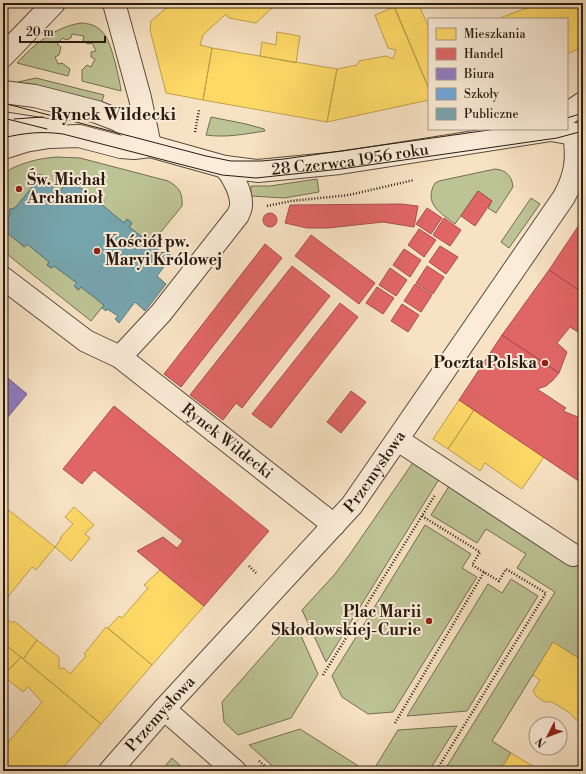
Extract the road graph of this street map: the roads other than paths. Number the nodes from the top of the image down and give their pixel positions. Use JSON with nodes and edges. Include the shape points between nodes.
{"nodes":[{"id":1,"x":54,"y":3,"type":"edge"},
{"id":2,"x":114,"y":3,"type":"edge"},
{"id":3,"x":3,"y":56,"type":"edge"},
{"id":4,"x":3,"y":92,"type":"edge"},
{"id":5,"x":583,"y":103,"type":"edge"},
{"id":6,"x":3,"y":123,"type":"edge"},
{"id":7,"x":574,"y":127,"type":"edge"},
{"id":8,"x":551,"y":130,"type":"edge"},
{"id":9,"x":79,"y":136,"type":"junction"},
{"id":10,"x":150,"y":146,"type":"junction"},
{"id":11,"x":3,"y":148,"type":"edge"},
{"id":12,"x":224,"y":167,"type":"junction"},
{"id":13,"x":3,"y":278,"type":"edge"},
{"id":14,"x":120,"y":357,"type":"junction"},
{"id":15,"x":398,"y":440,"type":"junction"},
{"id":16,"x":334,"y":526,"type":"junction"},
{"id":17,"x":573,"y":555,"type":"dead end"},
{"id":18,"x":164,"y":709,"type":"junction"},
{"id":19,"x":110,"y":771,"type":"edge"},
{"id":20,"x":235,"y":771,"type":"edge"}],
"edges":[{"from":1,"to":3,"type":"street"},
{"from":2,"to":10,"type":"street","via":[[140,98]]},
{"from":4,"to":10,"type":"street","name":"28 Czerwca 1956 roku","via":[[35,96],[97,112],[118,120]]},
{"from":5,"to":7,"type":"street"},
{"from":6,"to":9,"type":"street","name":"28 Czerwca 1956 roku"},
{"from":7,"to":15,"type":"street","name":"Przemysłowa","via":[[576,168],[564,197]]},
{"from":8,"to":12,"type":"street","name":"28 Czerwca 1956 roku","via":[[328,164],[258,171]]},
{"from":9,"to":10,"type":"street","name":"28 Czerwca 1956 roku","via":[[121,148]]},
{"from":9,"to":11,"type":"street","name":"28 Czerwca 1956 roku","via":[[49,137]]},
{"from":10,"to":12,"type":"street","name":"28 Czerwca 1956 roku"},
{"from":12,"to":14,"type":"street","via":[[234,182],[240,199],[238,215],[161,313]]},
{"from":13,"to":14,"type":"street","name":"Rynek Wildecki","via":[[86,341]]},
{"from":14,"to":16,"type":"street","name":"Rynek Wildecki"},
{"from":15,"to":16,"type":"street","name":"Przemysłowa"},
{"from":15,"to":17,"type":"street"},
{"from":16,"to":18,"type":"street","name":"Przemysłowa"},
{"from":18,"to":19,"type":"street","name":"Przemysłowa"},
{"from":18,"to":20,"type":"street"}]}
